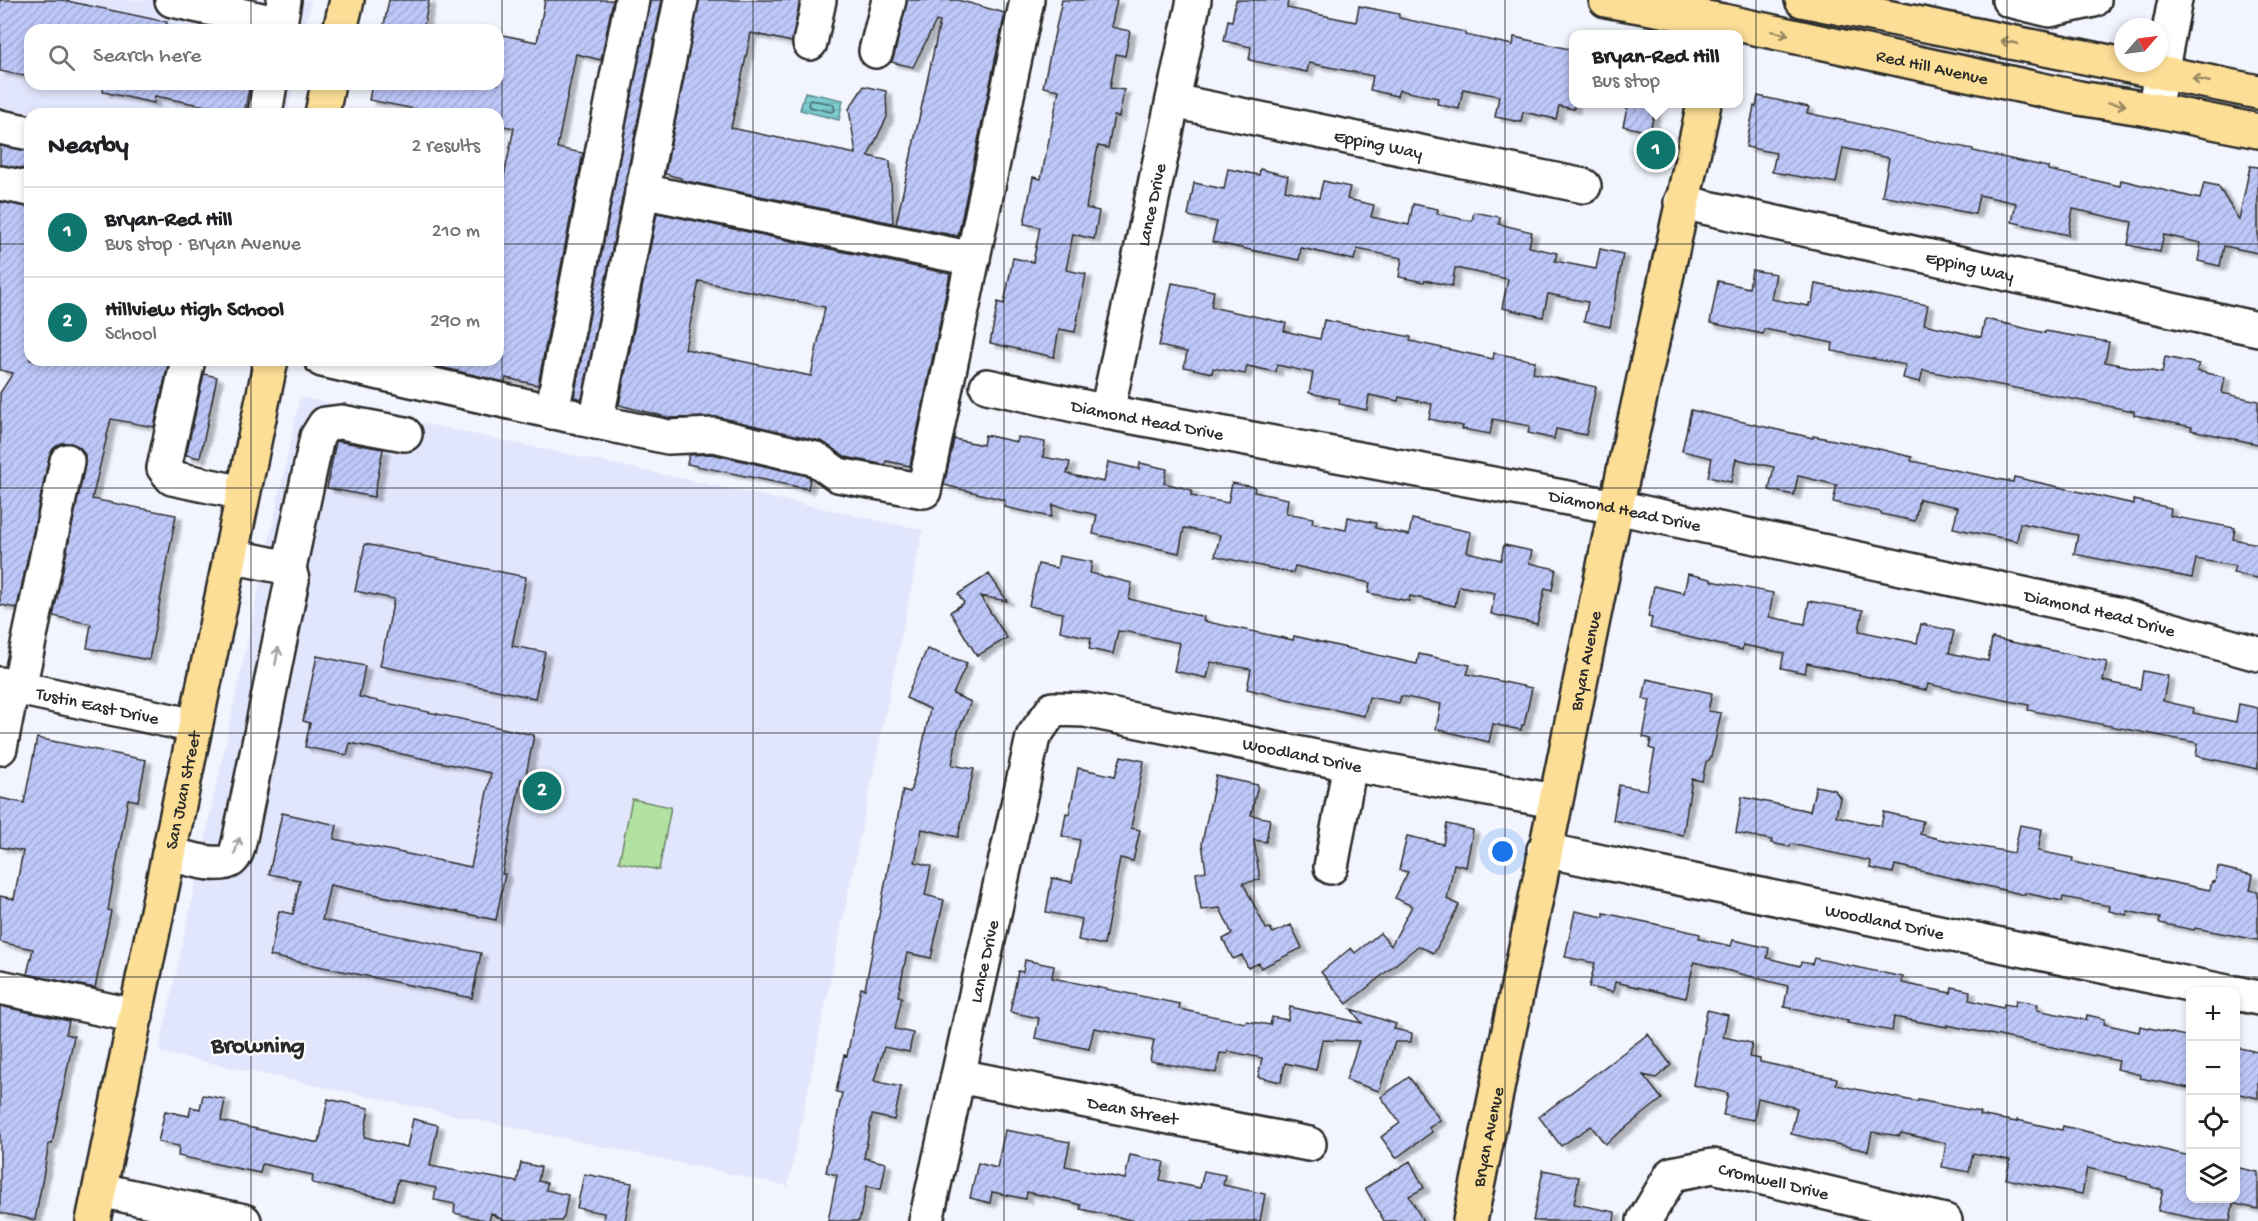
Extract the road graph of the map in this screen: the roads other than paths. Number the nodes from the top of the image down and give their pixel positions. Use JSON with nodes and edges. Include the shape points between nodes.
{"nodes":[{"id":1,"x":172,"y":0,"type":"edge"},
{"id":2,"x":346,"y":0,"type":"edge"},
{"id":3,"x":632,"y":0,"type":"edge"},
{"id":4,"x":681,"y":0,"type":"edge"},
{"id":5,"x":819,"y":0,"type":"edge"},
{"id":6,"x":889,"y":0,"type":"edge"},
{"id":7,"x":1194,"y":0,"type":"edge"},
{"id":8,"x":1606,"y":0,"type":"edge"},
{"id":9,"x":1802,"y":0,"type":"edge"},
{"id":10,"x":2009,"y":0,"type":"edge"},
{"id":11,"x":2094,"y":0,"type":"edge"},
{"id":12,"x":2175,"y":0,"type":"edge"},
{"id":13,"x":1018,"y":2,"type":"edge"},
{"id":14,"x":281,"y":18,"type":"edge"},
{"id":15,"x":1723,"y":19,"type":"edge"},
{"id":16,"x":341,"y":24,"type":"edge"},
{"id":17,"x":2168,"y":39,"type":"edge"},
{"id":18,"x":810,"y":43,"type":"dead end"},
{"id":19,"x":876,"y":51,"type":"dead end"},
{"id":20,"x":2114,"y":62,"type":"edge"},
{"id":21,"x":2162,"y":72,"type":"joint"},
{"id":22,"x":269,"y":90,"type":"edge"},
{"id":23,"x":327,"y":90,"type":"edge"},
{"id":24,"x":2258,"y":92,"type":"edge"},
{"id":25,"x":1173,"y":101,"type":"junction"},
{"id":26,"x":266,"y":108,"type":"edge"},
{"id":27,"x":323,"y":108,"type":"edge"},
{"id":28,"x":1703,"y":108,"type":"edge"},
{"id":29,"x":2154,"y":110,"type":"junction"},
{"id":30,"x":0,"y":127,"type":"edge"},
{"id":31,"x":2258,"y":131,"type":"edge"},
{"id":32,"x":24,"y":132,"type":"edge"},
{"id":33,"x":0,"y":183,"type":"edge"},
{"id":34,"x":1584,"y":186,"type":"dead end"},
{"id":35,"x":24,"y":188,"type":"edge"},
{"id":36,"x":642,"y":191,"type":"junction"},
{"id":37,"x":1681,"y":202,"type":"junction"},
{"id":38,"x":973,"y":259,"type":"junction"},
{"id":39,"x":2258,"y":329,"type":"edge"},
{"id":40,"x":187,"y":366,"type":"edge"},
{"id":41,"x":270,"y":366,"type":"edge"},
{"id":42,"x":349,"y":366,"type":"edge"},
{"id":43,"x":987,"y":386,"type":"dead end"},
{"id":44,"x":1107,"y":412,"type":"junction"},
{"id":45,"x":576,"y":417,"type":"junction"},
{"id":46,"x":405,"y":434,"type":"dead end"},
{"id":47,"x":67,"y":461,"type":"dead end"},
{"id":48,"x":243,"y":493,"type":"junction"},
{"id":49,"x":1616,"y":507,"type":"junction"},
{"id":50,"x":230,"y":556,"type":"junction"},
{"id":51,"x":289,"y":568,"type":"junction"},
{"id":52,"x":2258,"y":654,"type":"edge"},
{"id":53,"x":10,"y":687,"type":"edge"},
{"id":54,"x":1053,"y":709,"type":"joint"},
{"id":55,"x":195,"y":726,"type":"junction"},
{"id":56,"x":0,"y":748,"type":"edge"},
{"id":57,"x":1350,"y":764,"type":"junction"},
{"id":58,"x":1554,"y":801,"type":"junction"},
{"id":59,"x":1544,"y":850,"type":"junction"},
{"id":60,"x":169,"y":854,"type":"junction"},
{"id":61,"x":1331,"y":867,"type":"dead end"},
{"id":62,"x":0,"y":987,"type":"edge"},
{"id":63,"x":2202,"y":987,"type":"edge"},
{"id":64,"x":2240,"y":994,"type":"edge"},
{"id":65,"x":2258,"y":998,"type":"edge"},
{"id":66,"x":136,"y":1016,"type":"junction"},
{"id":67,"x":958,"y":1076,"type":"junction"},
{"id":68,"x":1309,"y":1144,"type":"dead end"},
{"id":69,"x":96,"y":1205,"type":"edge"},
{"id":70,"x":244,"y":1221,"type":"edge"},
{"id":71,"x":926,"y":1221,"type":"edge"},
{"id":72,"x":1470,"y":1221,"type":"edge"},
{"id":73,"x":1644,"y":1221,"type":"edge"},
{"id":74,"x":1945,"y":1221,"type":"edge"}],
"edges":[{"from":1,"to":14,"type":"street"},
{"from":2,"to":16,"type":"main road"},
{"from":3,"to":45,"type":"street"},
{"from":4,"to":36,"type":"street"},
{"from":5,"to":18,"type":"street"},
{"from":6,"to":19,"type":"street"},
{"from":7,"to":25,"type":"street","name":"Lance Drive"},
{"from":8,"to":15,"type":"main road","name":"Red Hill Avenue"},
{"from":20,"to":9,"type":"main road","name":"Red Hill Avenue","one_way":true},
{"from":10,"to":11,"type":"street","via":[[2050,10]]},
{"from":12,"to":17,"type":"street"},
{"from":13,"to":38,"type":"street"},
{"from":15,"to":29,"type":"main road","name":"Red Hill Avenue","one_way":true,"via":[[2079,98]]},
{"from":24,"to":21,"type":"main road","name":"Red Hill Avenue","one_way":true},
{"from":21,"to":29,"type":"street"},
{"from":22,"to":26,"type":"street"},
{"from":23,"to":27,"type":"main road"},
{"from":25,"to":34,"type":"street","name":"Epping Way"},
{"from":25,"to":44,"type":"street","name":"Lance Drive"},
{"from":28,"to":37,"type":"main road","name":"Bryan Avenue"},
{"from":29,"to":31,"type":"main road","name":"Red Hill Avenue"},
{"from":30,"to":32,"type":"street"},
{"from":33,"to":35,"type":"street"},
{"from":36,"to":38,"type":"street"},
{"from":36,"to":45,"type":"street"},
{"from":37,"to":39,"type":"street","name":"Epping Way"},
{"from":37,"to":49,"type":"main road","name":"Bryan Avenue"},
{"from":38,"to":45,"type":"street","via":[[924,490],[838,475],[816,459],[714,435],[668,438]]},
{"from":40,"to":48,"type":"street","via":[[164,468],[172,478]]},
{"from":41,"to":48,"type":"main road","name":"San Juan Street"},
{"from":42,"to":45,"type":"street"},
{"from":43,"to":44,"type":"street","name":"Diamond Head Drive"},
{"from":44,"to":49,"type":"street","name":"Diamond Head Drive"},
{"from":46,"to":51,"type":"street","via":[[341,422],[325,424],[316,437]]},
{"from":47,"to":53,"type":"street"},
{"from":48,"to":50,"type":"main road","name":"San Juan Street"},
{"from":49,"to":52,"type":"street","name":"Diamond Head Drive","via":[[2116,614]]},
{"from":49,"to":58,"type":"main road","name":"Bryan Avenue"},
{"from":50,"to":51,"type":"street"},
{"from":50,"to":55,"type":"main road","name":"San Juan Street"},
{"from":60,"to":51,"type":"street","one_way":true,"via":[[220,864],[236,854],[292,580]]},
{"from":53,"to":55,"type":"street","name":"Tustin East Drive"},
{"from":53,"to":56,"type":"street"},
{"from":54,"to":57,"type":"street","name":"Woodland Drive","via":[[1085,710]]},
{"from":54,"to":67,"type":"street","name":"Lance Drive","via":[[1033,737]]},
{"from":55,"to":60,"type":"main road","name":"San Juan Street"},
{"from":57,"to":58,"type":"street","name":"Woodland Drive"},
{"from":57,"to":61,"type":"street"},
{"from":58,"to":59,"type":"main road","name":"Bryan Avenue"},
{"from":59,"to":63,"type":"street","name":"Woodland Drive"},
{"from":59,"to":72,"type":"main road","name":"Bryan Avenue"},
{"from":60,"to":66,"type":"main road","name":"San Juan Street"},
{"from":62,"to":66,"type":"street"},
{"from":64,"to":65,"type":"street"},
{"from":66,"to":69,"type":"main road","name":"San Juan Street"},
{"from":67,"to":68,"type":"street","name":"Dean Street"},
{"from":67,"to":71,"type":"street","name":"Lance Drive"},
{"from":69,"to":70,"type":"street"},
{"from":73,"to":74,"type":"street","name":"Cromwell Drive","via":[[1672,1174],[1713,1166]]}]}
